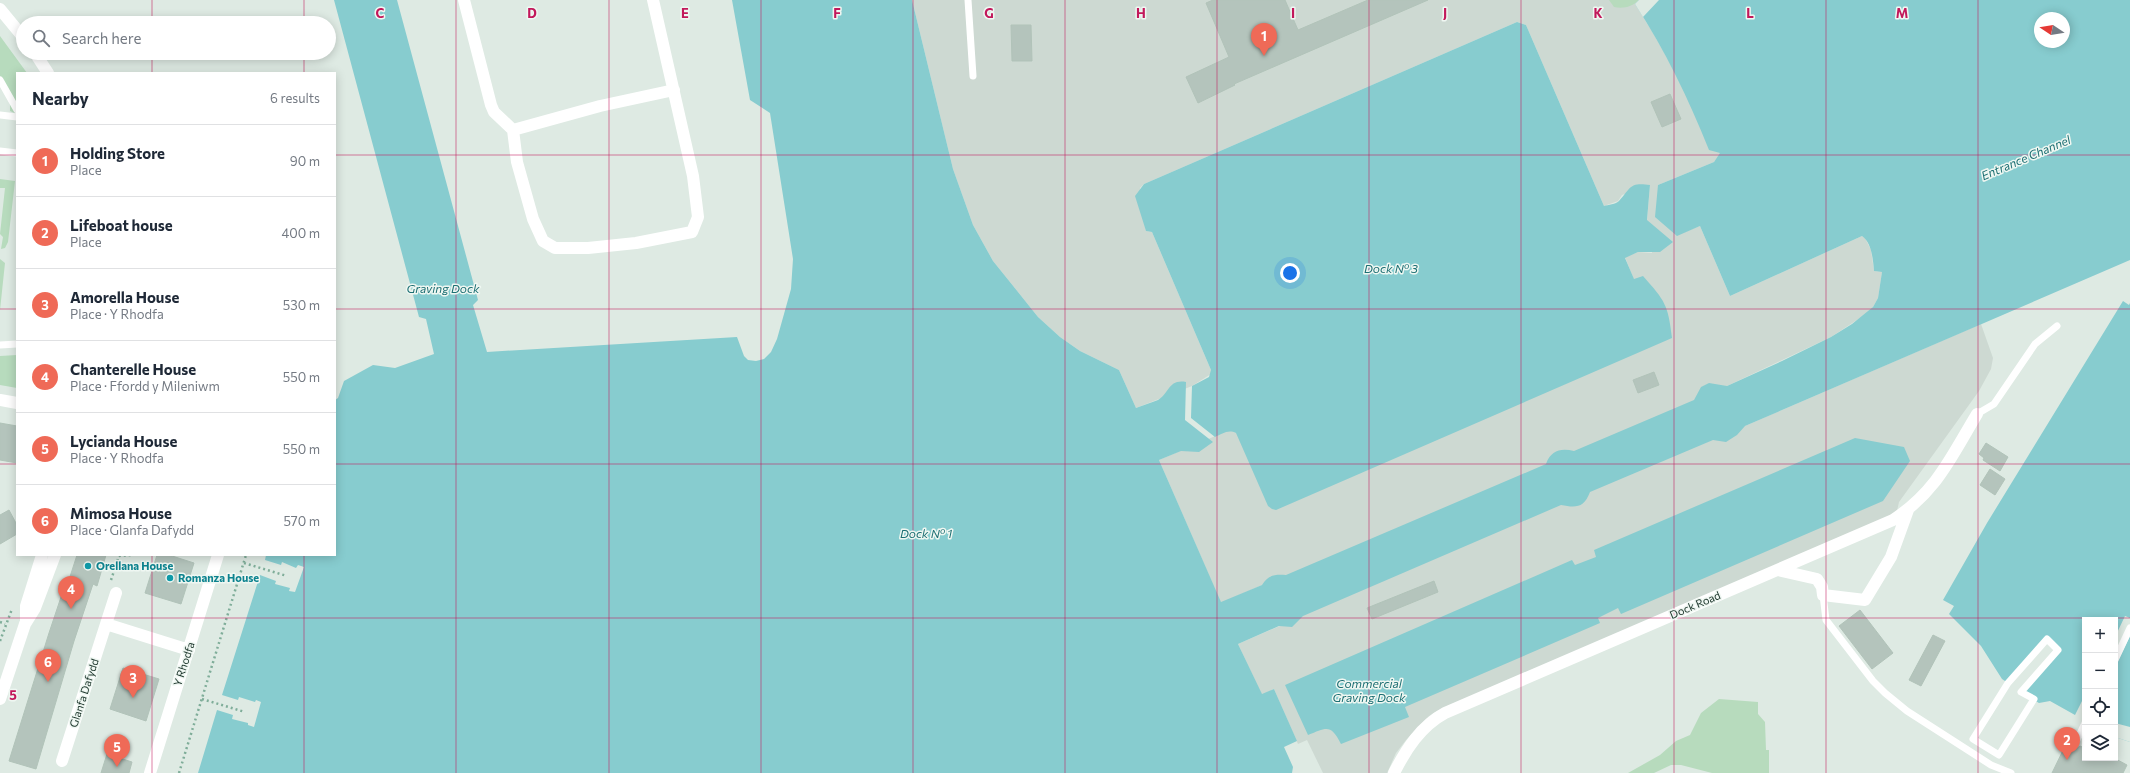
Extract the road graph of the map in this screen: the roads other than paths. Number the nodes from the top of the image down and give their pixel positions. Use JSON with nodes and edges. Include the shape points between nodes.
{"nodes":[{"id":1,"x":464,"y":0,"type":"edge"},
{"id":2,"x":653,"y":0,"type":"edge"},
{"id":3,"x":968,"y":0,"type":"edge"},
{"id":4,"x":0,"y":9,"type":"edge"},
{"id":5,"x":16,"y":28,"type":"edge"},
{"id":6,"x":40,"y":60,"type":"edge"},
{"id":7,"x":47,"y":72,"type":"edge"},
{"id":8,"x":973,"y":76,"type":"dead end"},
{"id":9,"x":0,"y":80,"type":"edge"},
{"id":10,"x":674,"y":90,"type":"junction"},
{"id":11,"x":16,"y":108,"type":"edge"},
{"id":12,"x":0,"y":115,"type":"edge"},
{"id":13,"x":16,"y":117,"type":"edge"},
{"id":14,"x":512,"y":130,"type":"junction"},
{"id":15,"x":0,"y":151,"type":"edge"},
{"id":16,"x":16,"y":153,"type":"edge"},
{"id":17,"x":2057,"y":326,"type":"dead end"},
{"id":18,"x":16,"y":344,"type":"edge"},
{"id":19,"x":0,"y":345,"type":"edge"},
{"id":20,"x":0,"y":400,"type":"edge"},
{"id":21,"x":16,"y":403,"type":"edge"},
{"id":22,"x":1978,"y":414,"type":"joint"},
{"id":23,"x":1908,"y":510,"type":"junction"},
{"id":24,"x":42,"y":556,"type":"edge"},
{"id":25,"x":55,"y":556,"type":"edge"},
{"id":26,"x":218,"y":556,"type":"edge"},
{"id":27,"x":1778,"y":570,"type":"junction"},
{"id":28,"x":116,"y":592,"type":"road end"},
{"id":29,"x":1823,"y":595,"type":"junction"},
{"id":30,"x":26,"y":624,"type":"junction"},
{"id":31,"x":106,"y":624,"type":"junction"},
{"id":32,"x":2130,"y":628,"type":"edge"},
{"id":33,"x":189,"y":650,"type":"junction"},
{"id":34,"x":2118,"y":654,"type":"edge"},
{"id":35,"x":0,"y":699,"type":"edge"},
{"id":36,"x":2084,"y":725,"type":"edge"},
{"id":37,"x":2076,"y":744,"type":"dead end"},
{"id":38,"x":1986,"y":747,"type":"junction"},
{"id":39,"x":1979,"y":758,"type":"junction"},
{"id":40,"x":62,"y":761,"type":"dead end"},
{"id":41,"x":150,"y":773,"type":"edge"},
{"id":42,"x":1394,"y":773,"type":"edge"},
{"id":43,"x":2011,"y":773,"type":"edge"}],
"edges":[{"from":1,"to":14,"type":"street","via":[[494,112]]},
{"from":2,"to":10,"type":"street"},
{"from":3,"to":8,"type":"lane"},
{"from":4,"to":5,"type":"street"},
{"from":6,"to":7,"type":"street"},
{"from":9,"to":11,"type":"lane"},
{"from":10,"to":14,"type":"street","via":[[600,106]]},
{"from":10,"to":14,"type":"street","via":[[694,183],[698,217],[692,232],[636,243],[555,248],[543,241],[534,219],[516,162]]},
{"from":12,"to":13,"type":"lane"},
{"from":15,"to":16,"type":"lane"},
{"from":17,"to":22,"type":"lane","via":[[2035,344],[1994,404]]},
{"from":18,"to":19,"type":"lane"},
{"from":20,"to":21,"type":"street"},
{"from":22,"to":23,"type":"street","name":"Dock Road","via":[[1940,476]]},
{"from":23,"to":27,"type":"street","name":"Dock Road","via":[[1893,520]]},
{"from":23,"to":29,"type":"street","via":[[1891,557],[1865,600]]},
{"from":24,"to":30,"type":"street","via":[[26,606]]},
{"from":25,"to":30,"type":"street","via":[[35,608]]},
{"from":26,"to":33,"type":"street","name":"Y Rhodfa"},
{"from":27,"to":29,"type":"street","via":[[1817,579],[1822,586]]},
{"from":27,"to":42,"type":"street","name":"Dock Road","via":[[1435,719],[1416,738]]},
{"from":28,"to":31,"type":"street","name":"Glanfa Dafydd"},
{"from":29,"to":39,"type":"lane","via":[[1826,620],[1877,685],[1896,704]]},
{"from":30,"to":35,"type":"street"},
{"from":31,"to":33,"type":"street"},
{"from":31,"to":40,"type":"street","name":"Glanfa Dafydd"},
{"from":32,"to":34,"type":"lane"},
{"from":33,"to":41,"type":"street","name":"Y Rhodfa"},
{"from":36,"to":37,"type":"lane"},
{"from":38,"to":38,"type":"lane","via":[[1973,739],[2008,683],[2047,639],[2058,650],[2021,692],[2034,699],[1999,755]]},
{"from":38,"to":39,"type":"lane"},
{"from":39,"to":43,"type":"lane"}]}
